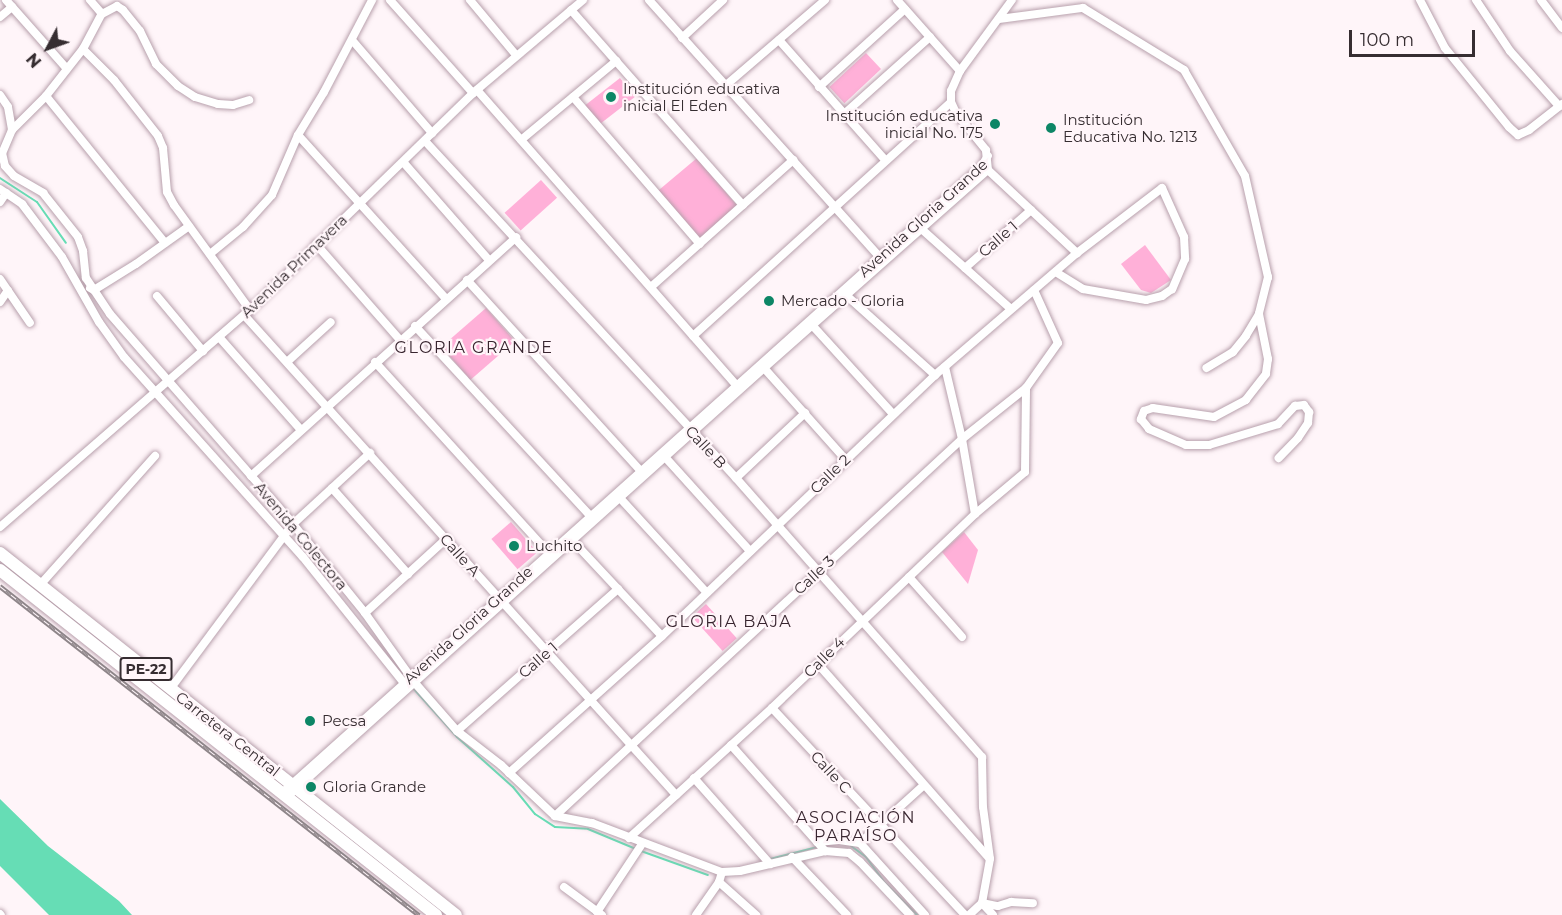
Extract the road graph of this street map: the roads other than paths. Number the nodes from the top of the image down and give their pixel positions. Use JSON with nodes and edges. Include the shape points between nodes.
{"nodes":[{"id":1,"x":90,"y":0,"type":"edge"},
{"id":2,"x":372,"y":0,"type":"edge"},
{"id":3,"x":390,"y":0,"type":"edge"},
{"id":4,"x":471,"y":0,"type":"edge"},
{"id":5,"x":583,"y":0,"type":"edge"},
{"id":6,"x":649,"y":0,"type":"edge"},
{"id":7,"x":723,"y":0,"type":"edge"},
{"id":8,"x":825,"y":0,"type":"edge"},
{"id":9,"x":897,"y":0,"type":"edge"},
{"id":10,"x":1011,"y":0,"type":"edge"},
{"id":11,"x":1420,"y":0,"type":"edge"},
{"id":12,"x":1476,"y":0,"type":"edge"},
{"id":13,"x":1541,"y":0,"type":"edge"},
{"id":14,"x":9,"y":4,"type":"edge"},
{"id":15,"x":904,"y":4,"type":"edge"},
{"id":16,"x":571,"y":10,"type":"junction"},
{"id":17,"x":102,"y":14,"type":"junction"},
{"id":18,"x":0,"y":17,"type":"edge"},
{"id":19,"x":999,"y":19,"type":"junction"},
{"id":20,"x":1562,"y":28,"type":"edge"},
{"id":21,"x":930,"y":36,"type":"junction"},
{"id":22,"x":682,"y":38,"type":"junction"},
{"id":23,"x":352,"y":40,"type":"junction"},
{"id":24,"x":779,"y":40,"type":"junction"},
{"id":25,"x":83,"y":49,"type":"junction"},
{"id":26,"x":516,"y":55,"type":"junction"},
{"id":27,"x":616,"y":61,"type":"junction"},
{"id":28,"x":68,"y":69,"type":"junction"},
{"id":29,"x":960,"y":70,"type":"junction"},
{"id":30,"x":725,"y":86,"type":"junction"},
{"id":31,"x":819,"y":87,"type":"junction"},
{"id":32,"x":475,"y":91,"type":"junction"},
{"id":33,"x":0,"y":95,"type":"edge"},
{"id":34,"x":46,"y":96,"type":"junction"},
{"id":35,"x":573,"y":97,"type":"junction"},
{"id":36,"x":249,"y":100,"type":"dead end"},
{"id":37,"x":951,"y":102,"type":"junction"},
{"id":38,"x":1561,"y":105,"type":"edge"},
{"id":39,"x":843,"y":115,"type":"junction"},
{"id":40,"x":12,"y":130,"type":"junction"},
{"id":41,"x":432,"y":133,"type":"junction"},
{"id":42,"x":298,"y":135,"type":"junction"},
{"id":43,"x":521,"y":140,"type":"junction"},
{"id":44,"x":425,"y":141,"type":"junction"},
{"id":45,"x":988,"y":156,"type":"junction"},
{"id":46,"x":793,"y":160,"type":"junction"},
{"id":47,"x":885,"y":160,"type":"junction"},
{"id":48,"x":404,"y":163,"type":"junction"},
{"id":49,"x":988,"y":170,"type":"junction"},
{"id":50,"x":3,"y":191,"type":"edge"},
{"id":51,"x":0,"y":202,"type":"edge"},
{"id":52,"x":360,"y":203,"type":"junction"},
{"id":53,"x":743,"y":205,"type":"junction"},
{"id":54,"x":834,"y":207,"type":"junction"},
{"id":55,"x":1031,"y":210,"type":"junction"},
{"id":56,"x":189,"y":226,"type":"junction"},
{"id":57,"x":919,"y":227,"type":"junction"},
{"id":58,"x":516,"y":237,"type":"junction"},
{"id":59,"x":165,"y":243,"type":"junction"},
{"id":60,"x":316,"y":244,"type":"junction"},
{"id":61,"x":700,"y":244,"type":"junction"},
{"id":62,"x":1077,"y":253,"type":"junction"},
{"id":63,"x":210,"y":254,"type":"junction"},
{"id":64,"x":881,"y":259,"type":"junction"},
{"id":65,"x":489,"y":260,"type":"junction"},
{"id":66,"x":965,"y":268,"type":"junction"},
{"id":67,"x":1056,"y":272,"type":"junction"},
{"id":68,"x":0,"y":279,"type":"edge"},
{"id":69,"x":74,"y":279,"type":"junction"},
{"id":70,"x":467,"y":280,"type":"junction"},
{"id":71,"x":651,"y":287,"type":"junction"},
{"id":72,"x":8,"y":290,"type":"junction"},
{"id":73,"x":94,"y":290,"type":"junction"},
{"id":74,"x":1035,"y":290,"type":"junction"},
{"id":75,"x":846,"y":295,"type":"junction"},
{"id":76,"x":157,"y":296,"type":"dead end"},
{"id":77,"x":446,"y":299,"type":"junction"},
{"id":78,"x":0,"y":302,"type":"edge"},
{"id":79,"x":1011,"y":309,"type":"junction"},
{"id":80,"x":247,"y":312,"type":"junction"},
{"id":81,"x":1259,"y":314,"type":"junction"},
{"id":82,"x":331,"y":322,"type":"dead end"},
{"id":83,"x":30,"y":323,"type":"dead end"},
{"id":84,"x":812,"y":325,"type":"junction"},
{"id":85,"x":416,"y":326,"type":"junction"},
{"id":86,"x":693,"y":336,"type":"junction"},
{"id":87,"x":219,"y":337,"type":"junction"},
{"id":88,"x":400,"y":340,"type":"junction"},
{"id":89,"x":203,"y":351,"type":"junction"},
{"id":90,"x":286,"y":362,"type":"junction"},
{"id":91,"x":375,"y":362,"type":"junction"},
{"id":92,"x":945,"y":367,"type":"junction"},
{"id":93,"x":764,"y":368,"type":"junction"},
{"id":94,"x":1206,"y":369,"type":"dead end"},
{"id":95,"x":935,"y":375,"type":"junction"},
{"id":96,"x":167,"y":382,"type":"junction"},
{"id":97,"x":738,"y":387,"type":"junction"},
{"id":98,"x":1026,"y":388,"type":"junction"},
{"id":99,"x":156,"y":392,"type":"junction"},
{"id":100,"x":328,"y":409,"type":"junction"},
{"id":101,"x":805,"y":413,"type":"junction"},
{"id":102,"x":892,"y":414,"type":"junction"},
{"id":103,"x":302,"y":430,"type":"junction"},
{"id":104,"x":691,"y":430,"type":"junction"},
{"id":105,"x":962,"y":439,"type":"junction"},
{"id":106,"x":370,"y":453,"type":"junction"},
{"id":107,"x":155,"y":456,"type":"dead end"},
{"id":108,"x":665,"y":457,"type":"junction"},
{"id":109,"x":1279,"y":458,"type":"dead end"},
{"id":110,"x":845,"y":459,"type":"junction"},
{"id":111,"x":640,"y":471,"type":"junction"},
{"id":112,"x":251,"y":477,"type":"junction"},
{"id":113,"x":736,"y":478,"type":"junction"},
{"id":114,"x":332,"y":488,"type":"junction"},
{"id":115,"x":620,"y":498,"type":"junction"},
{"id":116,"x":975,"y":514,"type":"junction"},
{"id":117,"x":593,"y":519,"type":"junction"},
{"id":118,"x":293,"y":524,"type":"junction"},
{"id":119,"x":777,"y":525,"type":"junction"},
{"id":120,"x":0,"y":527,"type":"edge"},
{"id":121,"x":283,"y":536,"type":"junction"},
{"id":122,"x":446,"y":539,"type":"junction"},
{"id":123,"x":573,"y":541,"type":"junction"},
{"id":124,"x":750,"y":552,"type":"junction"},
{"id":125,"x":549,"y":553,"type":"junction"},
{"id":126,"x":0,"y":554,"type":"edge"},
{"id":127,"x":818,"y":572,"type":"junction"},
{"id":128,"x":408,"y":574,"type":"junction"},
{"id":129,"x":2,"y":576,"type":"edge"},
{"id":130,"x":909,"y":577,"type":"junction"},
{"id":131,"x":40,"y":585,"type":"junction"},
{"id":132,"x":618,"y":589,"type":"junction"},
{"id":133,"x":706,"y":592,"type":"junction"},
{"id":134,"x":501,"y":600,"type":"junction"},
{"id":135,"x":365,"y":613,"type":"junction"},
{"id":136,"x":862,"y":620,"type":"junction"},
{"id":137,"x":662,"y":636,"type":"junction"},
{"id":138,"x":962,"y":637,"type":"dead end"},
{"id":139,"x":548,"y":651,"type":"junction"},
{"id":140,"x":818,"y":664,"type":"junction"},
{"id":141,"x":413,"y":679,"type":"junction"},
{"id":142,"x":403,"y":682,"type":"junction"},
{"id":143,"x":171,"y":688,"type":"junction"},
{"id":144,"x":592,"y":701,"type":"junction"},
{"id":145,"x":772,"y":708,"type":"junction"},
{"id":146,"x":457,"y":731,"type":"junction"},
{"id":147,"x":632,"y":744,"type":"junction"},
{"id":148,"x":731,"y":745,"type":"junction"},
{"id":149,"x":509,"y":773,"type":"junction"},
{"id":150,"x":694,"y":778,"type":"junction"},
{"id":151,"x":924,"y":785,"type":"junction"},
{"id":152,"x":290,"y":790,"type":"junction"},
{"id":153,"x":676,"y":795,"type":"junction"},
{"id":154,"x":555,"y":816,"type":"junction"},
{"id":155,"x":880,"y":825,"type":"junction"},
{"id":156,"x":629,"y":838,"type":"junction"},
{"id":157,"x":817,"y":842,"type":"junction"},
{"id":158,"x":860,"y":843,"type":"junction"},
{"id":159,"x":642,"y":844,"type":"junction"},
{"id":160,"x":825,"y":851,"type":"junction"},
{"id":161,"x":792,"y":857,"type":"junction"},
{"id":162,"x":990,"y":859,"type":"junction"},
{"id":163,"x":770,"y":864,"type":"junction"},
{"id":164,"x":722,"y":872,"type":"junction"},
{"id":165,"x":719,"y":882,"type":"junction"},
{"id":166,"x":564,"y":888,"type":"dead end"},
{"id":167,"x":982,"y":903,"type":"junction"},
{"id":168,"x":1033,"y":903,"type":"dead end"},
{"id":169,"x":599,"y":913,"type":"edge"},
{"id":170,"x":436,"y":915,"type":"edge"},
{"id":171,"x":456,"y":915,"type":"edge"},
{"id":172,"x":696,"y":915,"type":"edge"},
{"id":173,"x":756,"y":915,"type":"edge"},
{"id":174,"x":847,"y":915,"type":"edge"},
{"id":175,"x":910,"y":915,"type":"edge"},
{"id":176,"x":925,"y":915,"type":"edge"},
{"id":177,"x":967,"y":915,"type":"edge"},
{"id":178,"x":993,"y":915,"type":"edge"}],
"edges":[{"from":1,"to":17,"type":"street"},
{"from":2,"to":23,"type":"street"},
{"from":3,"to":32,"type":"street"},
{"from":4,"to":26,"type":"street"},
{"from":5,"to":16,"type":"street","name":"Avenida Primavera"},
{"from":6,"to":22,"type":"street"},
{"from":7,"to":22,"type":"street"},
{"from":8,"to":24,"type":"street"},
{"from":9,"to":15,"type":"street"},
{"from":10,"to":19,"type":"street"},
{"from":11,"to":38,"type":"street","via":[[1445,48],[1518,135]]},
{"from":12,"to":38,"type":"street","via":[[1510,51]]},
{"from":13,"to":20,"type":"street"},
{"from":14,"to":18,"type":"street"},
{"from":14,"to":28,"type":"street"},
{"from":15,"to":21,"type":"street"},
{"from":15,"to":31,"type":"street"},
{"from":16,"to":26,"type":"street","name":"Avenida Primavera"},
{"from":16,"to":27,"type":"street"},
{"from":17,"to":25,"type":"street"},
{"from":17,"to":36,"type":"street","via":[[117,6],[123,10],[140,31],[156,64],[195,97],[233,105]]},
{"from":19,"to":29,"type":"street"},
{"from":19,"to":81,"type":"street","via":[[1083,8],[1184,70],[1245,176],[1268,278]]},
{"from":21,"to":29,"type":"street"},
{"from":21,"to":39,"type":"street"},
{"from":22,"to":30,"type":"street"},
{"from":23,"to":41,"type":"street"},
{"from":23,"to":42,"type":"street"},
{"from":24,"to":30,"type":"street"},
{"from":24,"to":31,"type":"street"},
{"from":25,"to":28,"type":"street"},
{"from":25,"to":56,"type":"street","name":"Calle A","via":[[114,80],[158,136],[163,148],[167,192]]},
{"from":26,"to":32,"type":"street","name":"Avenida Primavera"},
{"from":27,"to":35,"type":"street"},
{"from":27,"to":53,"type":"street"},
{"from":28,"to":34,"type":"street"},
{"from":29,"to":37,"type":"street","via":[[953,82]]},
{"from":30,"to":46,"type":"street"},
{"from":31,"to":39,"type":"street"},
{"from":32,"to":41,"type":"street","name":"Avenida Primavera"},
{"from":32,"to":43,"type":"street"},
{"from":33,"to":40,"type":"street","via":[[8,107]]},
{"from":34,"to":40,"type":"street"},
{"from":34,"to":59,"type":"street"},
{"from":35,"to":43,"type":"street"},
{"from":35,"to":61,"type":"street"},
{"from":37,"to":45,"type":"street"},
{"from":37,"to":47,"type":"street"},
{"from":39,"to":47,"type":"street"},
{"from":40,"to":73,"type":"street","name":"Avenida Colectora","via":[[2,153],[5,166],[43,193],[78,237],[84,251],[86,278]]},
{"from":41,"to":44,"type":"street","name":"Avenida Primavera"},
{"from":42,"to":52,"type":"street"},
{"from":42,"to":63,"type":"street","via":[[272,195],[243,227]]},
{"from":43,"to":71,"type":"street"},
{"from":44,"to":48,"type":"street","name":"Avenida Primavera"},
{"from":44,"to":58,"type":"street","name":"Calle B"},
{"from":45,"to":49,"type":"street","name":"Avenida Gloria Grande"},
{"from":45,"to":57,"type":"street","name":"Avenida Gloria Grande"},
{"from":46,"to":53,"type":"street"},
{"from":46,"to":54,"type":"street"},
{"from":47,"to":54,"type":"street"},
{"from":48,"to":52,"type":"street","name":"Avenida Primavera"},
{"from":48,"to":65,"type":"street"},
{"from":49,"to":55,"type":"street"},
{"from":49,"to":57,"type":"street","name":"Avenida Gloria Grande"},
{"from":50,"to":51,"type":"street"},
{"from":50,"to":69,"type":"street","name":"Avenida Colectora","via":[[22,204]]},
{"from":52,"to":60,"type":"street","name":"Avenida Primavera"},
{"from":52,"to":77,"type":"street"},
{"from":53,"to":61,"type":"street"},
{"from":54,"to":64,"type":"street"},
{"from":54,"to":86,"type":"street"},
{"from":55,"to":62,"type":"street"},
{"from":55,"to":66,"type":"street","name":"Calle 1"},
{"from":56,"to":59,"type":"street"},
{"from":56,"to":63,"type":"street","name":"Calle A"},
{"from":57,"to":64,"type":"street","name":"Avenida Gloria Grande"},
{"from":57,"to":66,"type":"street"},
{"from":58,"to":65,"type":"street"},
{"from":58,"to":104,"type":"street","name":"Calle B"},
{"from":59,"to":73,"type":"street"},
{"from":60,"to":80,"type":"street","name":"Avenida Primavera"},
{"from":60,"to":88,"type":"street"},
{"from":61,"to":71,"type":"street"},
{"from":62,"to":67,"type":"street","name":"Calle 2"},
{"from":62,"to":67,"type":"street","name":"Calle 2","via":[[1162,188],[1184,237],[1185,259],[1172,289],[1162,296],[1146,300],[1083,289]]},
{"from":63,"to":80,"type":"street","name":"Calle A"},
{"from":64,"to":75,"type":"street","name":"Avenida Gloria Grande"},
{"from":64,"to":97,"type":"street","name":"Avenida Gloria Grande"},
{"from":65,"to":70,"type":"street"},
{"from":66,"to":79,"type":"street"},
{"from":67,"to":74,"type":"street","name":"Calle 2"},
{"from":68,"to":72,"type":"street"},
{"from":69,"to":73,"type":"street"},
{"from":69,"to":99,"type":"street","name":"Avenida Colectora","via":[[124,357]]},
{"from":70,"to":77,"type":"street"},
{"from":70,"to":111,"type":"street"},
{"from":71,"to":86,"type":"street"},
{"from":72,"to":78,"type":"street"},
{"from":72,"to":83,"type":"street"},
{"from":73,"to":96,"type":"street","name":"Avenida Colectora"},
{"from":74,"to":79,"type":"street","name":"Calle 2"},
{"from":74,"to":98,"type":"street","name":"Calle 3","via":[[1058,343]]},
{"from":75,"to":84,"type":"street","name":"Avenida Gloria Grande"},
{"from":75,"to":95,"type":"street"},
{"from":76,"to":89,"type":"street"},
{"from":77,"to":85,"type":"street"},
{"from":79,"to":92,"type":"street","name":"Calle 2"},
{"from":80,"to":87,"type":"street","name":"Avenida Primavera"},
{"from":80,"to":90,"type":"street","name":"Calle A"},
{"from":81,"to":94,"type":"street","via":[[1233,352]]},
{"from":81,"to":109,"type":"street","via":[[1268,359],[1266,374],[1246,400],[1214,417],[1154,408],[1144,411],[1141,419],[1149,429],[1186,445],[1209,445],[1278,424],[1295,406],[1304,405],[1308,423]]},
{"from":82,"to":90,"type":"street"},
{"from":84,"to":93,"type":"street","name":"Avenida Gloria Grande"},
{"from":84,"to":102,"type":"street"},
{"from":85,"to":88,"type":"street"},
{"from":85,"to":117,"type":"street"},
{"from":86,"to":97,"type":"street"},
{"from":87,"to":89,"type":"street","name":"Avenida Primavera"},
{"from":87,"to":103,"type":"street"},
{"from":88,"to":91,"type":"street"},
{"from":89,"to":96,"type":"street","name":"Avenida Primavera"},
{"from":90,"to":100,"type":"street","name":"Calle A"},
{"from":91,"to":100,"type":"street"},
{"from":91,"to":125,"type":"street"},
{"from":92,"to":95,"type":"street","name":"Calle 2"},
{"from":92,"to":105,"type":"street"},
{"from":93,"to":97,"type":"street","name":"Avenida Gloria Grande"},
{"from":93,"to":101,"type":"street"},
{"from":95,"to":102,"type":"street","name":"Calle 2"},
{"from":96,"to":99,"type":"street","name":"Avenida Primavera"},
{"from":96,"to":112,"type":"street","name":"Avenida Colectora"},
{"from":97,"to":104,"type":"street","name":"Avenida Gloria Grande"},
{"from":98,"to":105,"type":"street","name":"Calle 3"},
{"from":98,"to":116,"type":"street","name":"Calle 4","via":[[1027,467]]},
{"from":99,"to":120,"type":"street","name":"Avenida Primavera"},
{"from":99,"to":121,"type":"street","name":"Avenida Colectora"},
{"from":100,"to":103,"type":"street"},
{"from":100,"to":106,"type":"street","name":"Calle A"},
{"from":101,"to":110,"type":"street"},
{"from":101,"to":113,"type":"street"},
{"from":102,"to":110,"type":"street","name":"Calle 2"},
{"from":103,"to":112,"type":"street"},
{"from":104,"to":108,"type":"street","name":"Avenida Gloria Grande"},
{"from":104,"to":111,"type":"street","name":"Avenida Gloria Grande"},
{"from":104,"to":113,"type":"street","name":"Calle B"},
{"from":105,"to":116,"type":"street"},
{"from":105,"to":127,"type":"street","name":"Calle 3"},
{"from":106,"to":114,"type":"street"},
{"from":106,"to":122,"type":"street","name":"Calle A"},
{"from":107,"to":131,"type":"street"},
{"from":108,"to":115,"type":"street","name":"Avenida Gloria Grande"},
{"from":108,"to":124,"type":"street"},
{"from":110,"to":119,"type":"street","name":"Calle 2"},
{"from":111,"to":117,"type":"street","name":"Avenida Gloria Grande"},
{"from":112,"to":118,"type":"street","name":"Avenida Colectora"},
{"from":113,"to":119,"type":"street","name":"Calle B"},
{"from":114,"to":118,"type":"street"},
{"from":114,"to":128,"type":"street"},
{"from":115,"to":117,"type":"street","name":"Avenida Gloria Grande"},
{"from":115,"to":133,"type":"street"},
{"from":116,"to":130,"type":"street","name":"Calle 4"},
{"from":117,"to":123,"type":"street","name":"Avenida Gloria Grande"},
{"from":117,"to":125,"type":"street","name":"Avenida Gloria Grande"},
{"from":118,"to":121,"type":"street"},
{"from":118,"to":135,"type":"street","name":"Avenida Colectora"},
{"from":119,"to":124,"type":"street","name":"Calle 2"},
{"from":119,"to":127,"type":"street","name":"Calle B"},
{"from":121,"to":142,"type":"street","name":"Avenida Colectora"},
{"from":121,"to":143,"type":"street"},
{"from":122,"to":128,"type":"street"},
{"from":122,"to":134,"type":"street","name":"Calle A"},
{"from":123,"to":132,"type":"street"},
{"from":123,"to":134,"type":"street","name":"Avenida Gloria Grande"},
{"from":124,"to":133,"type":"street","name":"Calle 2"},
{"from":125,"to":134,"type":"street","name":"Avenida Gloria Grande"},
{"from":126,"to":131,"type":"highway","name":"Carretera Central","number":"PE-22"},
{"from":127,"to":136,"type":"street","name":"Calle B"},
{"from":127,"to":147,"type":"street","name":"Calle 3"},
{"from":128,"to":135,"type":"street"},
{"from":129,"to":152,"type":"highway","name":"Carretera Central","number":"PE-22"},
{"from":130,"to":136,"type":"street","name":"Calle 4"},
{"from":130,"to":138,"type":"street"},
{"from":131,"to":143,"type":"highway","name":"Carretera Central","number":"PE-22"},
{"from":132,"to":137,"type":"street"},
{"from":132,"to":139,"type":"street","name":"Calle 1"},
{"from":133,"to":137,"type":"street","name":"Calle 2"},
{"from":134,"to":139,"type":"street","name":"Calle A"},
{"from":134,"to":141,"type":"street","name":"Avenida Gloria Grande"},
{"from":135,"to":141,"type":"street","name":"Avenida Colectora"},
{"from":136,"to":140,"type":"street","name":"Calle 4"},
{"from":136,"to":162,"type":"street","name":"Calle B","via":[[982,757]]},
{"from":137,"to":144,"type":"street","name":"Calle 2"},
{"from":139,"to":144,"type":"street","name":"Calle A"},
{"from":139,"to":146,"type":"street","name":"Calle 1"},
{"from":140,"to":145,"type":"street","name":"Calle 4"},
{"from":140,"to":151,"type":"street"},
{"from":141,"to":142,"type":"street","name":"Avenida Gloria Grande"},
{"from":141,"to":146,"type":"street","name":"Avenida Colectora"},
{"from":141,"to":152,"type":"street","name":"Avenida Gloria Grande"},
{"from":142,"to":152,"type":"street","name":"Avenida Gloria Grande"},
{"from":143,"to":152,"type":"highway","name":"Carretera Central","number":"PE-22"},
{"from":144,"to":147,"type":"street","name":"Calle A"},
{"from":144,"to":149,"type":"street","name":"Calle 2"},
{"from":145,"to":148,"type":"street","name":"Calle 4"},
{"from":145,"to":155,"type":"street","name":"Calle C"},
{"from":146,"to":149,"type":"street","name":"Avenida Colectora"},
{"from":147,"to":153,"type":"street","name":"Calle A"},
{"from":147,"to":154,"type":"street","name":"Calle 3"},
{"from":148,"to":150,"type":"street","name":"Calle 4"},
{"from":148,"to":157,"type":"street"},
{"from":149,"to":154,"type":"street","name":"Avenida Colectora"},
{"from":150,"to":153,"type":"street","name":"Calle 4"},
{"from":150,"to":163,"type":"street"},
{"from":151,"to":155,"type":"street"},
{"from":151,"to":162,"type":"street"},
{"from":152,"to":170,"type":"highway","name":"Carretera Central","number":"PE-22"},
{"from":152,"to":171,"type":"highway","name":"Carretera Central","number":"PE-22"},
{"from":153,"to":156,"type":"street","name":"Calle 4"},
{"from":154,"to":156,"type":"street","via":[[592,822]]},
{"from":155,"to":158,"type":"street"},
{"from":155,"to":177,"type":"street","name":"Calle C"},
{"from":156,"to":159,"type":"street"},
{"from":157,"to":158,"type":"street"},
{"from":157,"to":160,"type":"street"},
{"from":158,"to":176,"type":"street"},
{"from":159,"to":164,"type":"street"},
{"from":159,"to":169,"type":"street"},
{"from":160,"to":161,"type":"street"},
{"from":160,"to":175,"type":"street","via":[[849,853]]},
{"from":161,"to":163,"type":"street"},
{"from":161,"to":174,"type":"street"},
{"from":162,"to":167,"type":"street"},
{"from":163,"to":164,"type":"street"},
{"from":164,"to":165,"type":"street"},
{"from":165,"to":172,"type":"street"},
{"from":165,"to":173,"type":"street"},
{"from":166,"to":169,"type":"street"},
{"from":167,"to":168,"type":"street"},
{"from":167,"to":177,"type":"street"},
{"from":167,"to":178,"type":"street"}]}
